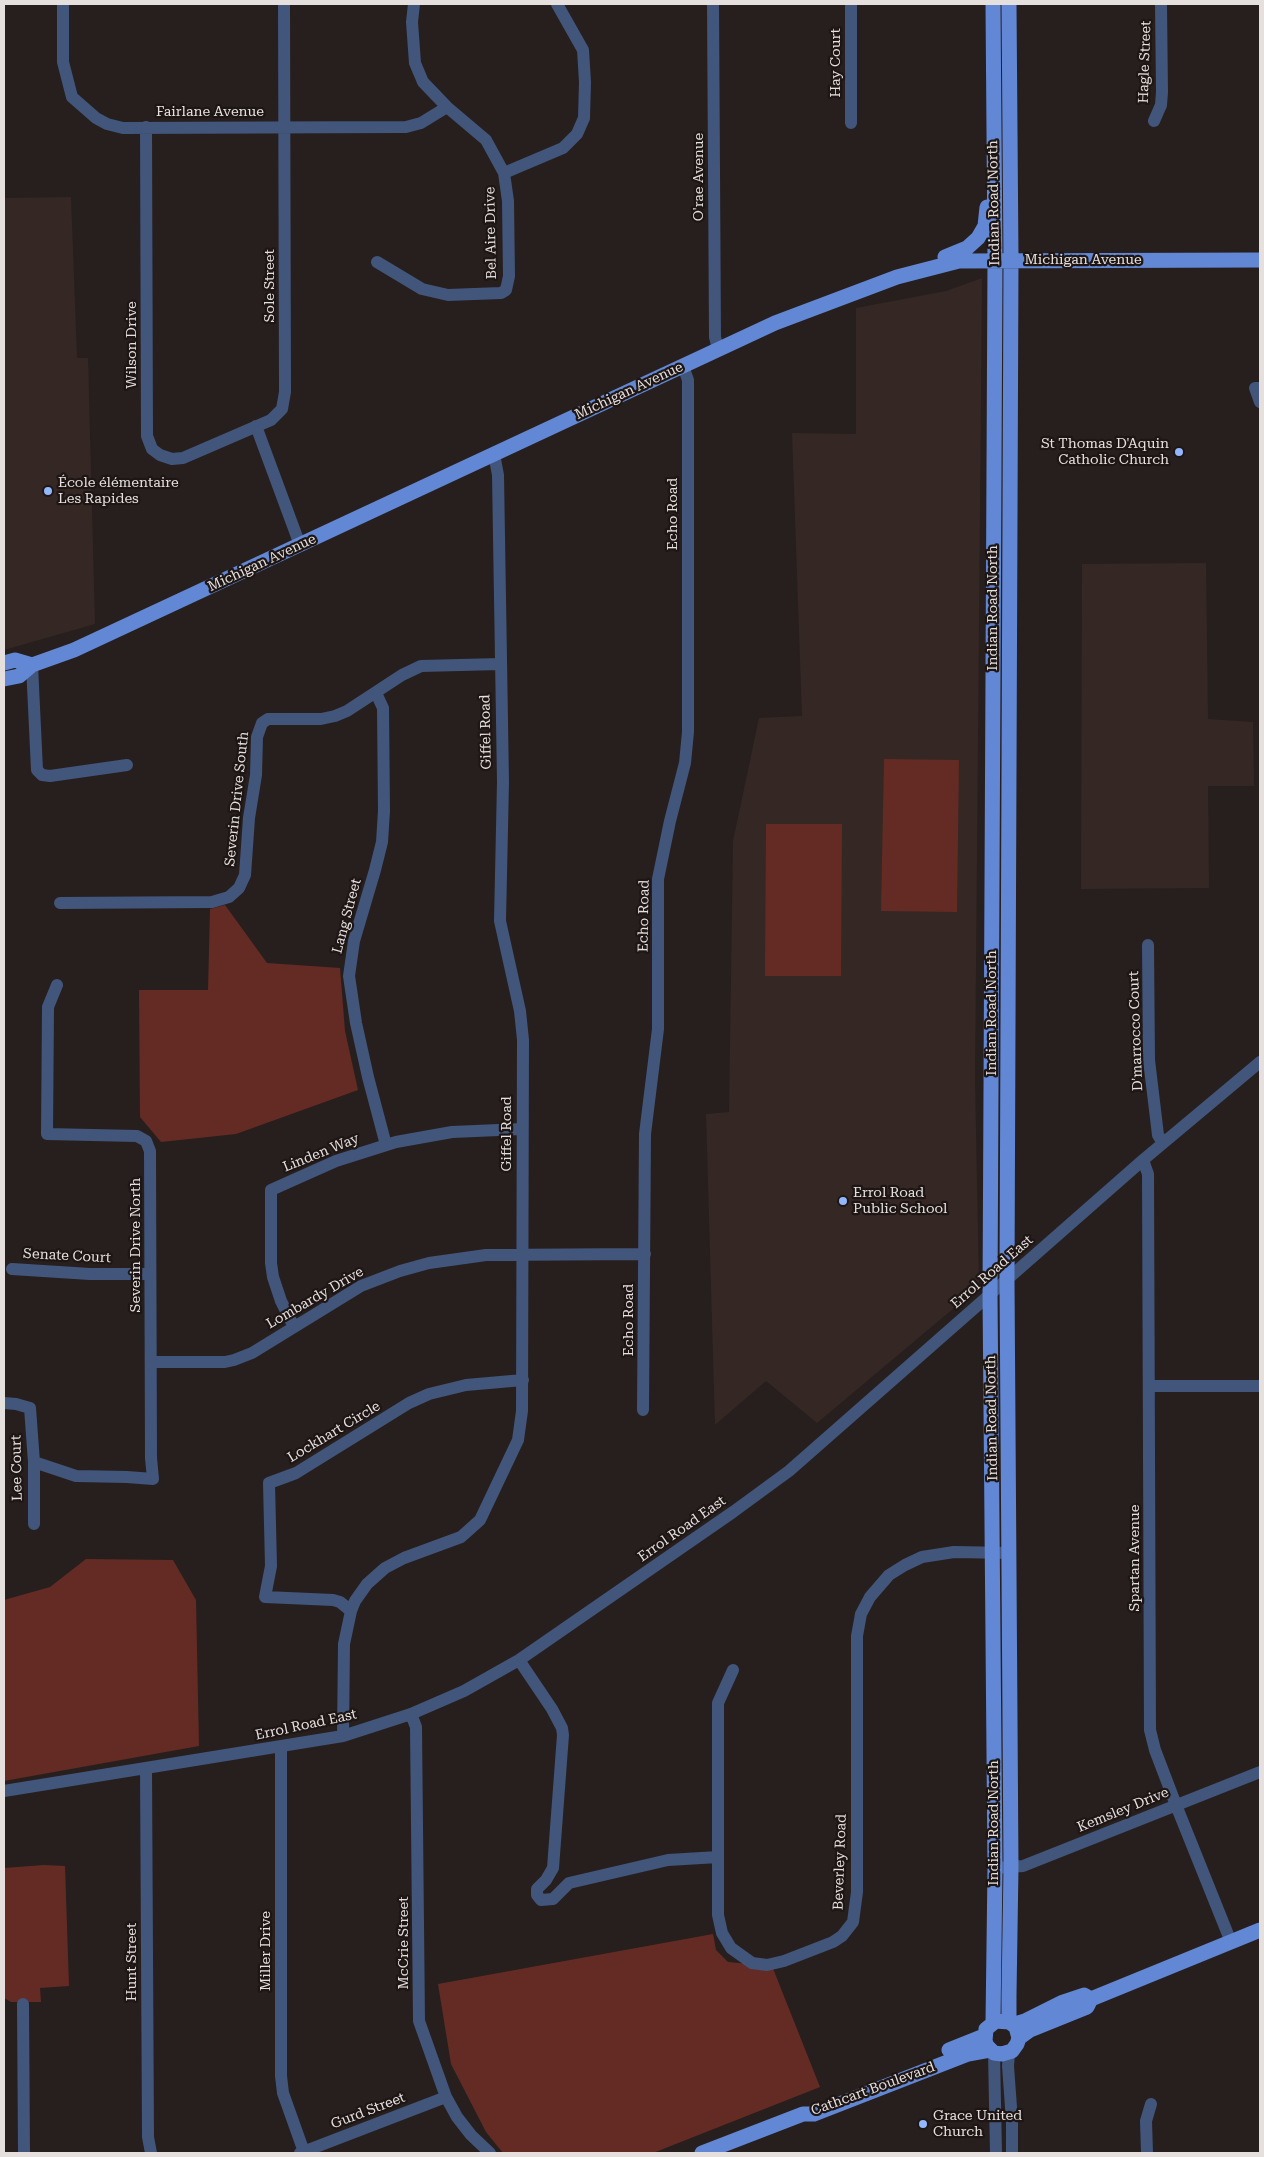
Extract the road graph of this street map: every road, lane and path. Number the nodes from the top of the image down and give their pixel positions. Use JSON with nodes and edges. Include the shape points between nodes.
{"nodes":[{"id":1,"x":63,"y":4,"type":"edge"},
{"id":2,"x":284,"y":4,"type":"edge"},
{"id":3,"x":414,"y":4,"type":"edge"},
{"id":4,"x":557,"y":4,"type":"edge"},
{"id":5,"x":713,"y":4,"type":"edge"},
{"id":6,"x":851,"y":4,"type":"edge"},
{"id":7,"x":993,"y":4,"type":"edge"},
{"id":8,"x":1009,"y":4,"type":"edge"},
{"id":9,"x":1161,"y":4,"type":"edge"},
{"id":10,"x":447,"y":107,"type":"junction"},
{"id":11,"x":1154,"y":121,"type":"dead end"},
{"id":12,"x":851,"y":123,"type":"dead end"},
{"id":13,"x":286,"y":126,"type":"junction"},
{"id":14,"x":146,"y":127,"type":"junction"},
{"id":15,"x":994,"y":169,"type":"junction"},
{"id":16,"x":504,"y":173,"type":"junction"},
{"id":17,"x":1003,"y":260,"type":"junction"},
{"id":18,"x":1260,"y":260,"type":"edge"},
{"id":19,"x":376,"y":262,"type":"dead end"},
{"id":20,"x":897,"y":277,"type":"junction"},
{"id":21,"x":718,"y":349,"type":"junction"},
{"id":22,"x":682,"y":366,"type":"junction"},
{"id":23,"x":1260,"y":388,"type":"edge"},
{"id":24,"x":1260,"y":402,"type":"edge"},
{"id":25,"x":256,"y":426,"type":"junction"},
{"id":26,"x":494,"y":454,"type":"junction"},
{"id":27,"x":300,"y":546,"type":"junction"},
{"id":28,"x":4,"y":663,"type":"edge"},
{"id":29,"x":500,"y":664,"type":"junction"},
{"id":30,"x":32,"y":665,"type":"junction"},
{"id":31,"x":4,"y":679,"type":"edge"},
{"id":32,"x":376,"y":693,"type":"junction"},
{"id":33,"x":127,"y":764,"type":"dead end"},
{"id":34,"x":60,"y":903,"type":"dead end"},
{"id":35,"x":1148,"y":946,"type":"dead end"},
{"id":36,"x":57,"y":985,"type":"dead end"},
{"id":37,"x":1260,"y":1062,"type":"edge"},
{"id":38,"x":522,"y":1129,"type":"junction"},
{"id":39,"x":1163,"y":1143,"type":"junction"},
{"id":40,"x":386,"y":1145,"type":"junction"},
{"id":41,"x":1143,"y":1160,"type":"junction"},
{"id":42,"x":644,"y":1254,"type":"junction"},
{"id":43,"x":522,"y":1255,"type":"junction"},
{"id":44,"x":12,"y":1269,"type":"dead end"},
{"id":45,"x":150,"y":1274,"type":"junction"},
{"id":46,"x":1007,"y":1280,"type":"junction"},
{"id":47,"x":990,"y":1294,"type":"junction"},
{"id":48,"x":294,"y":1327,"type":"junction"},
{"id":49,"x":152,"y":1362,"type":"junction"},
{"id":50,"x":523,"y":1380,"type":"junction"},
{"id":51,"x":1150,"y":1386,"type":"junction"},
{"id":52,"x":1260,"y":1386,"type":"edge"},
{"id":53,"x":4,"y":1403,"type":"edge"},
{"id":54,"x":643,"y":1410,"type":"dead end"},
{"id":55,"x":34,"y":1462,"type":"junction"},
{"id":56,"x":34,"y":1524,"type":"dead end"},
{"id":57,"x":993,"y":1553,"type":"junction"},
{"id":58,"x":1010,"y":1553,"type":"junction"},
{"id":59,"x":351,"y":1611,"type":"junction"},
{"id":60,"x":519,"y":1660,"type":"junction"},
{"id":61,"x":733,"y":1670,"type":"dead end"},
{"id":62,"x":411,"y":1714,"type":"junction"},
{"id":63,"x":343,"y":1736,"type":"junction"},
{"id":64,"x":281,"y":1747,"type":"junction"},
{"id":65,"x":146,"y":1769,"type":"junction"},
{"id":66,"x":1260,"y":1772,"type":"edge"},
{"id":67,"x":4,"y":1792,"type":"edge"},
{"id":68,"x":1176,"y":1805,"type":"junction"},
{"id":69,"x":718,"y":1856,"type":"junction"},
{"id":70,"x":1011,"y":1867,"type":"junction"},
{"id":71,"x":995,"y":1868,"type":"junction"},
{"id":72,"x":1259,"y":1935,"type":"edge"},
{"id":73,"x":1231,"y":1942,"type":"junction"},
{"id":74,"x":23,"y":2004,"type":"dead end"},
{"id":75,"x":993,"y":2022,"type":"junction"},
{"id":76,"x":1014,"y":2028,"type":"junction"},
{"id":77,"x":994,"y":2048,"type":"junction"},
{"id":78,"x":446,"y":2097,"type":"junction"},
{"id":79,"x":1151,"y":2104,"type":"dead end"},
{"id":80,"x":302,"y":2152,"type":"edge"},
{"id":81,"x":24,"y":2153,"type":"edge"},
{"id":82,"x":151,"y":2153,"type":"edge"},
{"id":83,"x":490,"y":2153,"type":"edge"},
{"id":84,"x":702,"y":2153,"type":"edge"},
{"id":85,"x":996,"y":2153,"type":"edge"},
{"id":86,"x":1012,"y":2153,"type":"edge"},
{"id":87,"x":1147,"y":2153,"type":"edge"}],
"edges":[{"from":1,"to":14,"type":"street","name":"Fairlane Avenue","via":[[64,62],[72,97],[107,124],[124,128]]},
{"from":2,"to":13,"type":"street","name":"Sole Street"},
{"from":3,"to":10,"type":"street","name":"Bel Aire Drive","via":[[415,63],[423,82]]},
{"from":4,"to":16,"type":"street","via":[[583,50],[584,118],[577,134],[563,148]]},
{"from":5,"to":21,"type":"street","name":"O'rae Avenue","via":[[715,337]]},
{"from":6,"to":12,"type":"street","name":"Hay Court"},
{"from":7,"to":15,"type":"main road","name":"Indian Road North"},
{"from":8,"to":17,"type":"main road","name":"Indian Road North"},
{"from":9,"to":11,"type":"street","name":"Hagle Street","via":[[1162,98]]},
{"from":10,"to":13,"type":"street","name":"Fairlane Avenue","via":[[421,123],[406,127]]},
{"from":10,"to":16,"type":"street","name":"Bel Aire Drive","via":[[486,140]]},
{"from":13,"to":14,"type":"street","name":"Fairlane Avenue"},
{"from":13,"to":25,"type":"street","name":"Sole Street","via":[[285,392],[278,414]]},
{"from":14,"to":25,"type":"street","name":"Wilson Drive","via":[[147,436],[152,449],[160,455],[183,458]]},
{"from":15,"to":17,"type":"main road","name":"Indian Road North"},
{"from":15,"to":20,"type":"main road","via":[[985,226],[978,238],[960,252],[918,264]]},
{"from":16,"to":19,"type":"street","name":"Bel Aire Drive","via":[[509,224],[506,290],[495,294],[440,294],[422,289]]},
{"from":17,"to":18,"type":"main road","name":"Michigan Avenue"},
{"from":17,"to":20,"type":"main road","name":"Michigan Avenue","via":[[954,261]]},
{"from":17,"to":46,"type":"main road","name":"Indian Road North"},
{"from":17,"to":47,"type":"main road","name":"Indian Road North"},
{"from":20,"to":21,"type":"main road","name":"Michigan Avenue","via":[[783,320]]},
{"from":21,"to":22,"type":"main road","name":"Michigan Avenue"},
{"from":22,"to":26,"type":"main road","name":"Michigan Avenue"},
{"from":22,"to":42,"type":"street","name":"Echo Road","via":[[688,380],[688,732],[685,763],[658,879],[658,1029],[645,1134]]},
{"from":23,"to":24,"type":"street","via":[[1255,388]]},
{"from":25,"to":27,"type":"street"},
{"from":26,"to":27,"type":"main road","name":"Michigan Avenue"},
{"from":26,"to":29,"type":"street","name":"Giffel Road","via":[[498,476]]},
{"from":27,"to":30,"type":"main road","name":"Michigan Avenue","via":[[74,650]]},
{"from":28,"to":30,"type":"main road","name":"Michigan Avenue","via":[[15,660]]},
{"from":29,"to":32,"type":"street","name":"Severin Drive South","via":[[420,666]]},
{"from":29,"to":38,"type":"street","name":"Giffel Road","via":[[500,921],[520,1011],[523,1040]]},
{"from":30,"to":31,"type":"main road","name":"Michigan Avenue","via":[[19,676]]},
{"from":30,"to":33,"type":"street","via":[[37,770],[50,776]]},
{"from":32,"to":34,"type":"street","name":"Severin Drive South","via":[[335,716],[268,719],[262,723],[257,737],[245,876],[235,893],[212,902]]},
{"from":32,"to":40,"type":"street","name":"Lang Street","via":[[383,708],[382,842],[354,941],[349,976],[368,1077]]},
{"from":35,"to":39,"type":"street","name":"D'marrocco Court","via":[[1149,1060],[1158,1135]]},
{"from":36,"to":45,"type":"street","name":"Severin Drive North","via":[[48,1006],[47,1134],[131,1135],[146,1141],[151,1160]]},
{"from":37,"to":39,"type":"street","name":"Errol Road East"},
{"from":38,"to":40,"type":"street","name":"Linden Way","via":[[452,1132]]},
{"from":38,"to":43,"type":"street","name":"Giffel Road"},
{"from":39,"to":41,"type":"street","name":"Errol Road East"},
{"from":40,"to":48,"type":"street","name":"Linden Way","via":[[330,1163],[271,1190],[273,1277]]},
{"from":41,"to":46,"type":"street","name":"Errol Road East"},
{"from":41,"to":51,"type":"street","name":"Spartan Avenue","via":[[1148,1174]]},
{"from":42,"to":43,"type":"street","name":"Lombardy Drive"},
{"from":42,"to":54,"type":"street","name":"Echo Road"},
{"from":43,"to":48,"type":"street","name":"Lombardy Drive","via":[[466,1257],[400,1271],[361,1286]]},
{"from":43,"to":50,"type":"street","name":"Giffel Road"},
{"from":44,"to":45,"type":"street","name":"Senate Court"},
{"from":45,"to":49,"type":"street","name":"Severin Drive North"},
{"from":46,"to":47,"type":"street","name":"Errol Road East"},
{"from":46,"to":58,"type":"main road","name":"Indian Road North"},
{"from":47,"to":57,"type":"main road","name":"Indian Road North"},
{"from":47,"to":60,"type":"street","name":"Errol Road East","via":[[789,1471]]},
{"from":48,"to":49,"type":"street","name":"Lombardy Drive","via":[[234,1360]]},
{"from":49,"to":55,"type":"street","name":"Severin Drive North","via":[[150,1458],[153,1479],[76,1476]]},
{"from":50,"to":59,"type":"street","name":"Giffel Road","via":[[518,1440],[480,1520],[461,1537],[385,1568],[368,1584]]},
{"from":50,"to":59,"type":"street","name":"Lockhart Circle","via":[[466,1385],[430,1394],[296,1473],[270,1483],[271,1566],[265,1597],[333,1600]]},
{"from":51,"to":52,"type":"street"},
{"from":51,"to":68,"type":"street","name":"Spartan Avenue","via":[[1150,1730]]},
{"from":53,"to":55,"type":"street","name":"Lee Court","via":[[30,1408]]},
{"from":55,"to":56,"type":"street","name":"Lee Court"},
{"from":57,"to":58,"type":"street","name":"Beverley Road"},
{"from":57,"to":69,"type":"street","name":"Beverley Road","via":[[940,1553],[913,1560],[882,1582],[861,1614],[857,1647],[857,1892],[849,1929],[833,1942],[775,1964],[759,1964],[744,1959],[731,1948],[722,1933],[718,1915]]},
{"from":57,"to":71,"type":"main road","name":"Indian Road North"},
{"from":58,"to":70,"type":"main road","name":"Indian Road North"},
{"from":59,"to":63,"type":"street","name":"Giffel Road","via":[[344,1644]]},
{"from":60,"to":62,"type":"street","name":"Errol Road East","via":[[464,1691]]},
{"from":60,"to":69,"type":"street","via":[[552,1709],[563,1735],[553,1868],[537,1888],[540,1900],[553,1899],[569,1883],[668,1860]]},
{"from":61,"to":69,"type":"street","name":"Beverley Road","via":[[718,1703]]},
{"from":62,"to":63,"type":"street","name":"Errol Road East"},
{"from":62,"to":78,"type":"street","name":"McCrie Street","via":[[416,1727],[419,2022]]},
{"from":63,"to":64,"type":"street","name":"Errol Road East"},
{"from":64,"to":65,"type":"street","name":"Errol Road East"},
{"from":64,"to":80,"type":"street","name":"Miller Drive","via":[[281,2076]]},
{"from":65,"to":67,"type":"street","name":"Errol Road East"},
{"from":65,"to":82,"type":"street","name":"Hunt Street","via":[[148,2137]]},
{"from":66,"to":68,"type":"street","name":"Kemsley Drive"},
{"from":68,"to":70,"type":"street","name":"Kemsley Drive","via":[[1023,1866]]},
{"from":68,"to":73,"type":"street","name":"Spartan Avenue"},
{"from":70,"to":71,"type":"street","name":"Kemsley Drive"},
{"from":70,"to":76,"type":"main road","name":"Indian Road North"},
{"from":71,"to":75,"type":"main road","name":"Indian Road North"},
{"from":72,"to":73,"type":"main road"},
{"from":73,"to":76,"type":"main road","via":[[1091,1999],[1084,1994]]},
{"from":74,"to":81,"type":"street"},
{"from":75,"to":76,"type":"main road","via":[[1003,2020]]},
{"from":75,"to":77,"type":"main road","via":[[988,2026]]},
{"from":76,"to":77,"type":"main road","via":[[1016,2047]]},
{"from":77,"to":84,"type":"main road","name":"Cathcart Boulevard","via":[[809,2105],[803,2114]]},
{"from":77,"to":85,"type":"street"},
{"from":77,"to":86,"type":"street","via":[[1008,2066]]},
{"from":78,"to":80,"type":"street","name":"Gurd Street"},
{"from":78,"to":83,"type":"street","name":"McCrie Street","via":[[471,2136]]},
{"from":79,"to":87,"type":"street","via":[[1146,2121]]}]}
